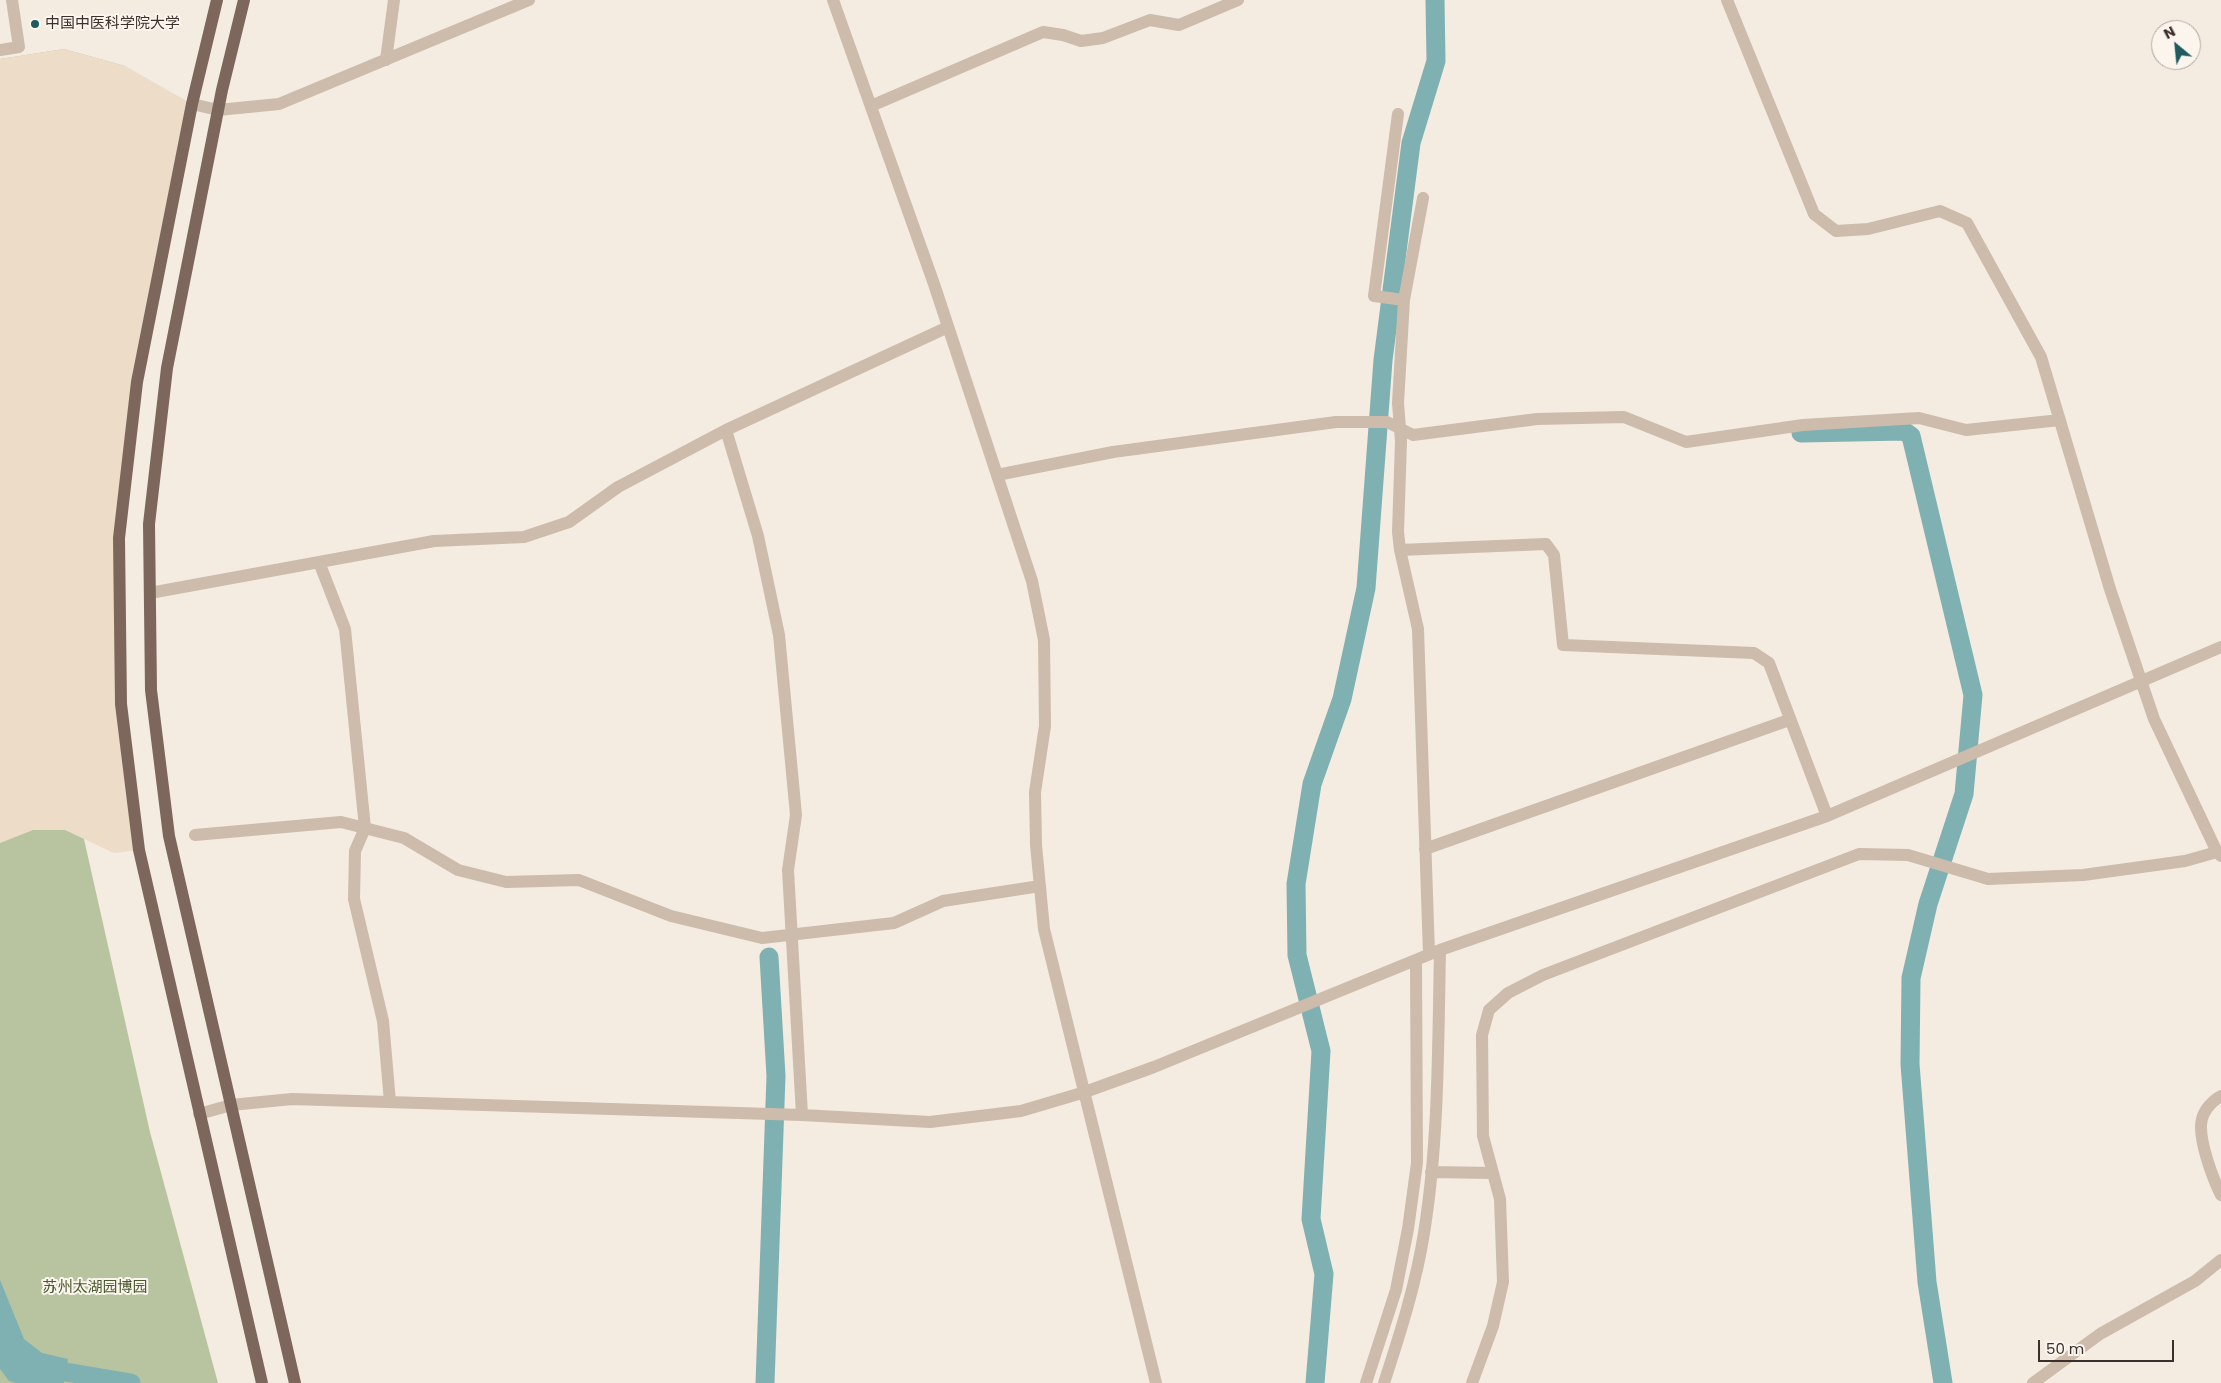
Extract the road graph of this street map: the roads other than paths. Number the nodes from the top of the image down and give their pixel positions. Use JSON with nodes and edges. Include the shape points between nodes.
{"nodes":[{"id":1,"x":12,"y":0,"type":"edge"},
{"id":2,"x":217,"y":0,"type":"edge"},
{"id":3,"x":244,"y":0,"type":"edge"},
{"id":4,"x":394,"y":0,"type":"edge"},
{"id":5,"x":529,"y":0,"type":"edge"},
{"id":6,"x":833,"y":0,"type":"edge"},
{"id":7,"x":1238,"y":0,"type":"edge"},
{"id":8,"x":1727,"y":0,"type":"edge"},
{"id":9,"x":0,"y":50,"type":"edge"},
{"id":10,"x":386,"y":60,"type":"junction"},
{"id":11,"x":192,"y":104,"type":"junction"},
{"id":12,"x":871,"y":106,"type":"junction"},
{"id":13,"x":218,"y":110,"type":"junction"},
{"id":14,"x":1398,"y":114,"type":"dead end"},
{"id":15,"x":1423,"y":198,"type":"dead end"},
{"id":16,"x":1403,"y":300,"type":"junction"},
{"id":17,"x":948,"y":327,"type":"junction"},
{"id":18,"x":2060,"y":420,"type":"junction"},
{"id":19,"x":1400,"y":428,"type":"junction"},
{"id":20,"x":726,"y":430,"type":"junction"},
{"id":21,"x":997,"y":475,"type":"junction"},
{"id":22,"x":1400,"y":550,"type":"junction"},
{"id":23,"x":319,"y":562,"type":"junction"},
{"id":24,"x":150,"y":592,"type":"junction"},
{"id":25,"x":2221,"y":647,"type":"edge"},
{"id":26,"x":2142,"y":682,"type":"junction"},
{"id":27,"x":1789,"y":720,"type":"junction"},
{"id":28,"x":1827,"y":816,"type":"junction"},
{"id":29,"x":365,"y":828,"type":"junction"},
{"id":30,"x":195,"y":835,"type":"dead end"},
{"id":31,"x":1425,"y":849,"type":"junction"},
{"id":32,"x":2219,"y":854,"type":"edge"},
{"id":33,"x":1040,"y":886,"type":"junction"},
{"id":34,"x":793,"y":934,"type":"junction"},
{"id":35,"x":1435,"y":952,"type":"junction"},
{"id":36,"x":1416,"y":960,"type":"junction"},
{"id":37,"x":1085,"y":1092,"type":"junction"},
{"id":38,"x":2221,"y":1096,"type":"edge"},
{"id":39,"x":390,"y":1102,"type":"junction"},
{"id":40,"x":231,"y":1105,"type":"junction"},
{"id":41,"x":199,"y":1114,"type":"junction"},
{"id":42,"x":801,"y":1115,"type":"junction"},
{"id":43,"x":1431,"y":1172,"type":"junction"},
{"id":44,"x":1493,"y":1172,"type":"junction"},
{"id":45,"x":2221,"y":1195,"type":"edge"},
{"id":46,"x":2221,"y":1260,"type":"edge"},
{"id":47,"x":294,"y":1377,"type":"edge"},
{"id":48,"x":262,"y":1383,"type":"edge"},
{"id":49,"x":1156,"y":1383,"type":"edge"},
{"id":50,"x":1366,"y":1383,"type":"edge"},
{"id":51,"x":1384,"y":1383,"type":"edge"},
{"id":52,"x":1472,"y":1383,"type":"edge"},
{"id":53,"x":2033,"y":1383,"type":"edge"}],
"edges":[{"from":1,"to":9,"type":"street","via":[[19,47]]},
{"from":2,"to":11,"type":"main road"},
{"from":3,"to":13,"type":"main road"},
{"from":4,"to":10,"type":"street"},
{"from":5,"to":10,"type":"street"},
{"from":6,"to":12,"type":"street"},
{"from":7,"to":12,"type":"street","via":[[1179,25],[1150,20],[1103,38],[1081,41],[1044,32]]},
{"from":8,"to":18,"type":"street","via":[[1814,214],[1836,231],[1868,229],[1940,211],[1967,222],[2041,357]]},
{"from":10,"to":13,"type":"street","via":[[279,104]]},
{"from":11,"to":13,"type":"street"},
{"from":11,"to":41,"type":"main road","via":[[137,382],[119,538],[120,704],[139,850]]},
{"from":12,"to":17,"type":"street"},
{"from":13,"to":24,"type":"main road","via":[[167,368],[150,524]]},
{"from":14,"to":16,"type":"street","via":[[1374,296]]},
{"from":15,"to":16,"type":"street"},
{"from":16,"to":19,"type":"street","via":[[1398,402]]},
{"from":17,"to":20,"type":"street"},
{"from":17,"to":21,"type":"street"},
{"from":18,"to":19,"type":"street","via":[[1966,430],[1919,418],[1803,425],[1686,442],[1624,417],[1538,419],[1413,435]]},
{"from":18,"to":26,"type":"street","via":[[2110,589]]},
{"from":19,"to":21,"type":"street","via":[[1387,422],[1336,422],[1113,452]]},
{"from":19,"to":22,"type":"street"},
{"from":20,"to":23,"type":"street","via":[[618,487],[569,522],[524,537],[434,541]]},
{"from":20,"to":34,"type":"street","via":[[758,536],[779,635],[796,816],[788,870]]},
{"from":21,"to":33,"type":"street","via":[[1032,581],[1044,640],[1044,726],[1035,792]]},
{"from":22,"to":27,"type":"street","via":[[1546,544],[1554,555],[1563,645],[1754,653],[1770,663]]},
{"from":22,"to":31,"type":"street","via":[[1418,629]]},
{"from":23,"to":24,"type":"street"},
{"from":23,"to":29,"type":"street","via":[[345,629]]},
{"from":24,"to":40,"type":"main road","via":[[151,690],[169,836]]},
{"from":25,"to":26,"type":"street"},
{"from":26,"to":28,"type":"street"},
{"from":26,"to":32,"type":"street","via":[[2154,719]]},
{"from":27,"to":28,"type":"street"},
{"from":27,"to":31,"type":"street"},
{"from":28,"to":35,"type":"street"},
{"from":29,"to":30,"type":"street","via":[[341,822]]},
{"from":29,"to":34,"type":"street","via":[[404,838],[458,870],[506,882],[580,880],[671,916],[721,929],[762,938]]},
{"from":29,"to":39,"type":"street","via":[[355,850],[354,899],[383,1021]]},
{"from":31,"to":35,"type":"street"},
{"from":32,"to":44,"type":"street","via":[[2083,875],[1988,879],[1908,855],[1859,854],[1543,975],[1508,993],[1488,1010],[1482,1035],[1483,1136]]},
{"from":33,"to":34,"type":"street","via":[[943,900],[894,923]]},
{"from":33,"to":37,"type":"street","via":[[1044,929]]},
{"from":34,"to":42,"type":"street"},
{"from":35,"to":36,"type":"street"},
{"from":35,"to":43,"type":"street","via":[[1436,1124]]},
{"from":36,"to":37,"type":"street"},
{"from":36,"to":50,"type":"street","via":[[1417,1163],[1396,1290]]},
{"from":37,"to":42,"type":"street","via":[[1021,1111],[930,1122]]},
{"from":37,"to":49,"type":"street"},
{"from":38,"to":45,"type":"street","via":[[2212,1101],[2201,1120],[2210,1171]]},
{"from":39,"to":40,"type":"street","via":[[292,1099]]},
{"from":39,"to":42,"type":"street"},
{"from":40,"to":41,"type":"street"},
{"from":40,"to":47,"type":"main road"},
{"from":41,"to":48,"type":"main road"},
{"from":43,"to":44,"type":"street"},
{"from":43,"to":51,"type":"street","via":[[1424,1233],[1412,1288]]},
{"from":44,"to":52,"type":"street","via":[[1500,1200],[1503,1282],[1493,1326]]},
{"from":46,"to":53,"type":"street","via":[[2195,1281],[2100,1334]]}]}
